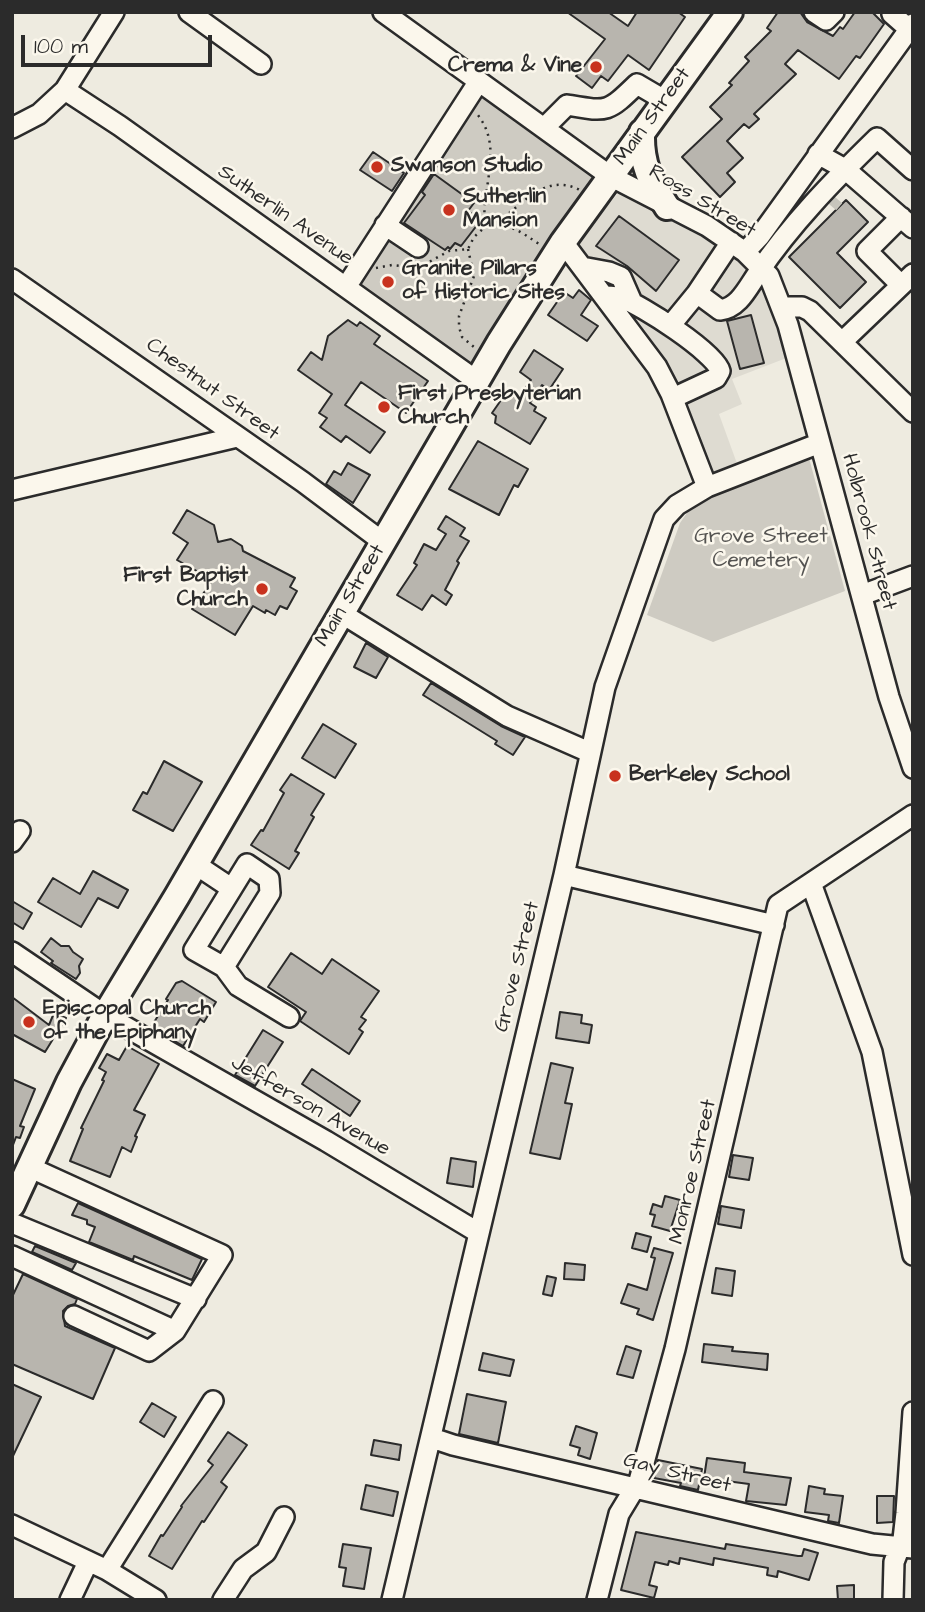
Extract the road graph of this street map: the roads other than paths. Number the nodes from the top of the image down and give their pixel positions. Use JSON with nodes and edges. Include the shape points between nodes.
{"nodes":[{"id":1,"x":114,"y":12,"type":"edge"},
{"id":2,"x":189,"y":12,"type":"edge"},
{"id":3,"x":383,"y":12,"type":"edge"},
{"id":4,"x":730,"y":12,"type":"edge"},
{"id":5,"x":814,"y":12,"type":"edge"},
{"id":6,"x":834,"y":12,"type":"edge"},
{"id":7,"x":893,"y":12,"type":"edge"},
{"id":8,"x":911,"y":27,"type":"edge"},
{"id":9,"x":261,"y":64,"type":"dead end"},
{"id":10,"x":479,"y":81,"type":"junction"},
{"id":11,"x":65,"y":90,"type":"junction"},
{"id":12,"x":666,"y":101,"type":"junction"},
{"id":13,"x":12,"y":128,"type":"edge"},
{"id":14,"x":544,"y":128,"type":"junction"},
{"id":15,"x":642,"y":132,"type":"junction"},
{"id":16,"x":818,"y":154,"type":"junction"},
{"id":17,"x":913,"y":170,"type":"edge"},
{"id":18,"x":850,"y":173,"type":"junction"},
{"id":19,"x":610,"y":176,"type":"junction"},
{"id":20,"x":667,"y":207,"type":"junction"},
{"id":21,"x":803,"y":216,"type":"junction"},
{"id":22,"x":907,"y":222,"type":"edge"},
{"id":23,"x":385,"y":225,"type":"junction"},
{"id":24,"x":552,"y":244,"type":"junction"},
{"id":25,"x":418,"y":247,"type":"dead end"},
{"id":26,"x":738,"y":247,"type":"junction"},
{"id":27,"x":582,"y":267,"type":"junction"},
{"id":28,"x":762,"y":267,"type":"junction"},
{"id":29,"x":12,"y":279,"type":"edge"},
{"id":30,"x":350,"y":279,"type":"junction"},
{"id":31,"x":907,"y":280,"type":"edge"},
{"id":32,"x":696,"y":293,"type":"junction"},
{"id":33,"x":605,"y":296,"type":"junction"},
{"id":34,"x":632,"y":302,"type":"junction"},
{"id":35,"x":783,"y":307,"type":"junction"},
{"id":36,"x":670,"y":326,"type":"junction"},
{"id":37,"x":842,"y":342,"type":"junction"},
{"id":38,"x":477,"y":381,"type":"junction"},
{"id":39,"x":673,"y":398,"type":"junction"},
{"id":40,"x":913,"y":412,"type":"edge"},
{"id":41,"x":237,"y":437,"type":"junction"},
{"id":42,"x":820,"y":443,"type":"junction"},
{"id":43,"x":707,"y":487,"type":"junction"},
{"id":44,"x":12,"y":490,"type":"edge"},
{"id":45,"x":383,"y":542,"type":"junction"},
{"id":46,"x":913,"y":576,"type":"edge"},
{"id":47,"x":862,"y":595,"type":"junction"},
{"id":48,"x":341,"y":613,"type":"junction"},
{"id":49,"x":589,"y":752,"type":"junction"},
{"id":50,"x":913,"y":768,"type":"edge"},
{"id":51,"x":913,"y":815,"type":"edge"},
{"id":52,"x":195,"y":864,"type":"junction"},
{"id":53,"x":564,"y":875,"type":"junction"},
{"id":54,"x":811,"y":883,"type":"junction"},
{"id":55,"x":230,"y":888,"type":"junction"},
{"id":56,"x":774,"y":925,"type":"junction"},
{"id":57,"x":12,"y":951,"type":"edge"},
{"id":58,"x":224,"y":967,"type":"junction"},
{"id":59,"x":105,"y":1016,"type":"junction"},
{"id":60,"x":289,"y":1017,"type":"dead end"},
{"id":61,"x":30,"y":1167,"type":"junction"},
{"id":62,"x":12,"y":1205,"type":"edge"},
{"id":63,"x":12,"y":1223,"type":"edge"},
{"id":64,"x":479,"y":1233,"type":"junction"},
{"id":65,"x":913,"y":1255,"type":"edge"},
{"id":66,"x":12,"y":1256,"type":"edge"},
{"id":67,"x":196,"y":1299,"type":"junction"},
{"id":68,"x":74,"y":1316,"type":"dead end"},
{"id":69,"x":175,"y":1331,"type":"junction"},
{"id":70,"x":213,"y":1401,"type":"dead end"},
{"id":71,"x":913,"y":1412,"type":"edge"},
{"id":72,"x":432,"y":1438,"type":"junction"},
{"id":73,"x":637,"y":1488,"type":"junction"},
{"id":74,"x":284,"y":1517,"type":"dead end"},
{"id":75,"x":12,"y":1525,"type":"edge"},
{"id":76,"x":906,"y":1548,"type":"edge"},
{"id":77,"x":88,"y":1562,"type":"junction"},
{"id":78,"x":107,"y":1570,"type":"junction"},
{"id":79,"x":69,"y":1600,"type":"edge"},
{"id":80,"x":156,"y":1600,"type":"edge"},
{"id":81,"x":223,"y":1600,"type":"edge"},
{"id":82,"x":393,"y":1600,"type":"edge"},
{"id":83,"x":597,"y":1600,"type":"edge"},
{"id":84,"x":893,"y":1600,"type":"edge"}],
"edges":[{"from":1,"to":11,"type":"street"},
{"from":2,"to":9,"type":"street"},
{"from":3,"to":10,"type":"street","name":"Ross Street"},
{"from":4,"to":12,"type":"main road","name":"Main Street"},
{"from":5,"to":6,"type":"street","via":[[826,20]]},
{"from":7,"to":8,"type":"street"},
{"from":8,"to":16,"type":"street"},
{"from":10,"to":14,"type":"street","name":"Ross Street"},
{"from":10,"to":23,"type":"street"},
{"from":11,"to":13,"type":"street","via":[[39,114]]},
{"from":11,"to":30,"type":"street","name":"Sutherlin Avenue"},
{"from":12,"to":14,"type":"street","via":[[637,84],[613,107],[597,110],[567,105]]},
{"from":12,"to":15,"type":"main road","name":"Main Street"},
{"from":14,"to":19,"type":"street","name":"Ross Street"},
{"from":15,"to":19,"type":"main road","name":"Main Street"},
{"from":15,"to":20,"type":"main road","via":[[646,171]]},
{"from":16,"to":18,"type":"street"},
{"from":16,"to":26,"type":"street","via":[[760,236]]},
{"from":17,"to":18,"type":"street","via":[[877,138]]},
{"from":18,"to":21,"type":"street"},
{"from":18,"to":21,"type":"street","via":[[819,214]]},
{"from":18,"to":22,"type":"street"},
{"from":19,"to":20,"type":"street","name":"Ross Street"},
{"from":19,"to":24,"type":"main road","name":"Main Street"},
{"from":20,"to":26,"type":"street","name":"Ross Street"},
{"from":21,"to":28,"type":"street"},
{"from":22,"to":31,"type":"street","via":[[867,251]]},
{"from":23,"to":25,"type":"street"},
{"from":23,"to":30,"type":"street"},
{"from":24,"to":27,"type":"street"},
{"from":24,"to":38,"type":"main road","name":"Main Street"},
{"from":26,"to":28,"type":"street","name":"Ross Street"},
{"from":26,"to":32,"type":"street"},
{"from":27,"to":33,"type":"street"},
{"from":27,"to":34,"type":"street","via":[[621,277]]},
{"from":28,"to":32,"type":"street","via":[[740,300],[727,310]]},
{"from":28,"to":35,"type":"street","name":"Ross Street"},
{"from":29,"to":41,"type":"street","name":"Chestnut Street"},
{"from":30,"to":38,"type":"street","name":"Sutherlin Avenue"},
{"from":31,"to":37,"type":"street"},
{"from":32,"to":36,"type":"street"},
{"from":33,"to":34,"type":"street"},
{"from":33,"to":39,"type":"street"},
{"from":34,"to":36,"type":"street"},
{"from":35,"to":37,"type":"street","via":[[810,311]]},
{"from":35,"to":42,"type":"street","name":"Holbrook Street"},
{"from":36,"to":39,"type":"street","via":[[709,355],[720,371],[716,378]]},
{"from":37,"to":40,"type":"street"},
{"from":38,"to":45,"type":"main road","name":"Main Street"},
{"from":39,"to":43,"type":"street"},
{"from":41,"to":44,"type":"street"},
{"from":41,"to":45,"type":"street","name":"Chestnut Street"},
{"from":42,"to":43,"type":"street","name":"Grove Street"},
{"from":42,"to":47,"type":"street","name":"Holbrook Street"},
{"from":43,"to":49,"type":"street","name":"Grove Street","via":[[664,519],[605,687]]},
{"from":45,"to":48,"type":"main road","name":"Main Street"},
{"from":46,"to":47,"type":"street"},
{"from":47,"to":50,"type":"street","name":"Holbrook Street"},
{"from":48,"to":49,"type":"street","via":[[508,716]]},
{"from":48,"to":52,"type":"main road","name":"Main Street"},
{"from":49,"to":53,"type":"street","name":"Grove Street"},
{"from":51,"to":54,"type":"street","name":"Monroe Street"},
{"from":52,"to":55,"type":"street"},
{"from":52,"to":59,"type":"main road","name":"Main Street"},
{"from":53,"to":56,"type":"street"},
{"from":53,"to":64,"type":"street","name":"Grove Street"},
{"from":54,"to":56,"type":"street","name":"Monroe Street","via":[[778,905]]},
{"from":54,"to":65,"type":"street","via":[[872,1052]]},
{"from":55,"to":58,"type":"street","via":[[194,950]]},
{"from":55,"to":58,"type":"street","via":[[247,864],[269,879],[270,893]]},
{"from":56,"to":73,"type":"street","name":"Monroe Street","via":[[689,1296]]},
{"from":57,"to":59,"type":"street","name":"Jefferson Avenue"},
{"from":58,"to":60,"type":"street","via":[[238,986]]},
{"from":59,"to":61,"type":"main road","name":"Main Street"},
{"from":59,"to":64,"type":"street","name":"Jefferson Avenue"},
{"from":61,"to":62,"type":"main road","name":"Main Street"},
{"from":61,"to":67,"type":"street","via":[[222,1255]]},
{"from":63,"to":67,"type":"street"},
{"from":64,"to":72,"type":"street","name":"Grove Street"},
{"from":66,"to":69,"type":"street"},
{"from":67,"to":69,"type":"street"},
{"from":68,"to":69,"type":"street","via":[[149,1351]]},
{"from":70,"to":78,"type":"street"},
{"from":71,"to":76,"type":"street"},
{"from":72,"to":73,"type":"street","name":"Gay Street"},
{"from":72,"to":82,"type":"street","name":"Grove Street"},
{"from":73,"to":76,"type":"street","name":"Gay Street","via":[[872,1545]]},
{"from":73,"to":83,"type":"street","name":"Monroe Street","via":[[620,1514]]},
{"from":74,"to":81,"type":"street","via":[[266,1552],[243,1569]]},
{"from":75,"to":77,"type":"street"},
{"from":76,"to":84,"type":"street","via":[[894,1562]]},
{"from":77,"to":78,"type":"street"},
{"from":77,"to":79,"type":"street"},
{"from":78,"to":80,"type":"street"}]}
